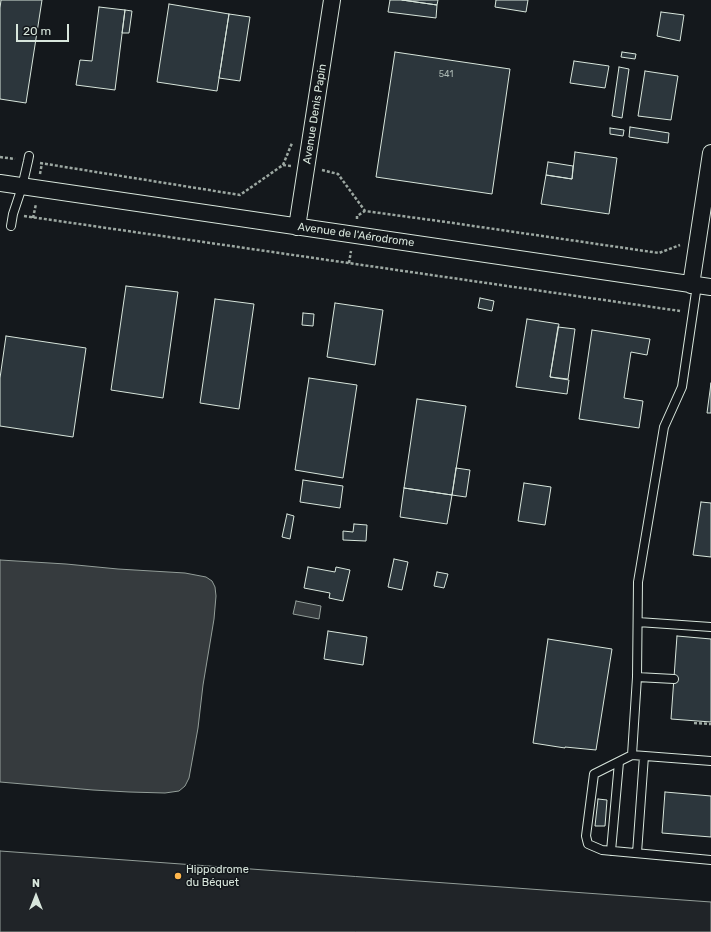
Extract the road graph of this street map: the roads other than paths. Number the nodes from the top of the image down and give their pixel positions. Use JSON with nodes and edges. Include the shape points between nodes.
{"nodes":[{"id":1,"x":332,"y":0,"type":"edge"},
{"id":2,"x":711,"y":154,"type":"edge"},
{"id":3,"x":29,"y":158,"type":"road end"},
{"id":4,"x":0,"y":184,"type":"edge"},
{"id":5,"x":22,"y":187,"type":"junction"},
{"id":6,"x":11,"y":226,"type":"dead end"},
{"id":7,"x":297,"y":227,"type":"junction"},
{"id":8,"x":700,"y":286,"type":"edge"},
{"id":9,"x":638,"y":622,"type":"junction"},
{"id":10,"x":711,"y":627,"type":"edge"},
{"id":11,"x":637,"y":677,"type":"junction"},
{"id":12,"x":674,"y":679,"type":"dead end"},
{"id":13,"x":632,"y":755,"type":"junction"},
{"id":14,"x":644,"y":756,"type":"junction"},
{"id":15,"x":711,"y":761,"type":"edge"},
{"id":16,"x":619,"y":762,"type":"junction"},
{"id":17,"x":611,"y":851,"type":"junction"},
{"id":18,"x":636,"y":853,"type":"junction"},
{"id":19,"x":711,"y":860,"type":"edge"}],
"edges":[{"from":1,"to":7,"type":"street","name":"Avenue Denis Papin"},
{"from":2,"to":8,"type":"street","via":[[697,248]]},
{"from":3,"to":5,"type":"lane"},
{"from":4,"to":5,"type":"street","name":"Avenue de l'Aérodrome"},
{"from":5,"to":6,"type":"lane"},
{"from":5,"to":7,"type":"street","name":"Avenue de l'Aérodrome"},
{"from":7,"to":8,"type":"street","name":"Avenue de l'Aérodrome"},
{"from":8,"to":9,"type":"lane","via":[[682,387],[664,427],[638,582]]},
{"from":9,"to":10,"type":"lane"},
{"from":9,"to":11,"type":"lane"},
{"from":11,"to":12,"type":"lane"},
{"from":11,"to":13,"type":"lane"},
{"from":13,"to":14,"type":"lane"},
{"from":13,"to":16,"type":"lane"},
{"from":14,"to":15,"type":"lane"},
{"from":14,"to":18,"type":"lane"},
{"from":16,"to":17,"type":"lane"},
{"from":16,"to":17,"type":"lane","via":[[594,774],[586,836],[588,844]]},
{"from":17,"to":18,"type":"lane"},
{"from":18,"to":19,"type":"lane"}]}
